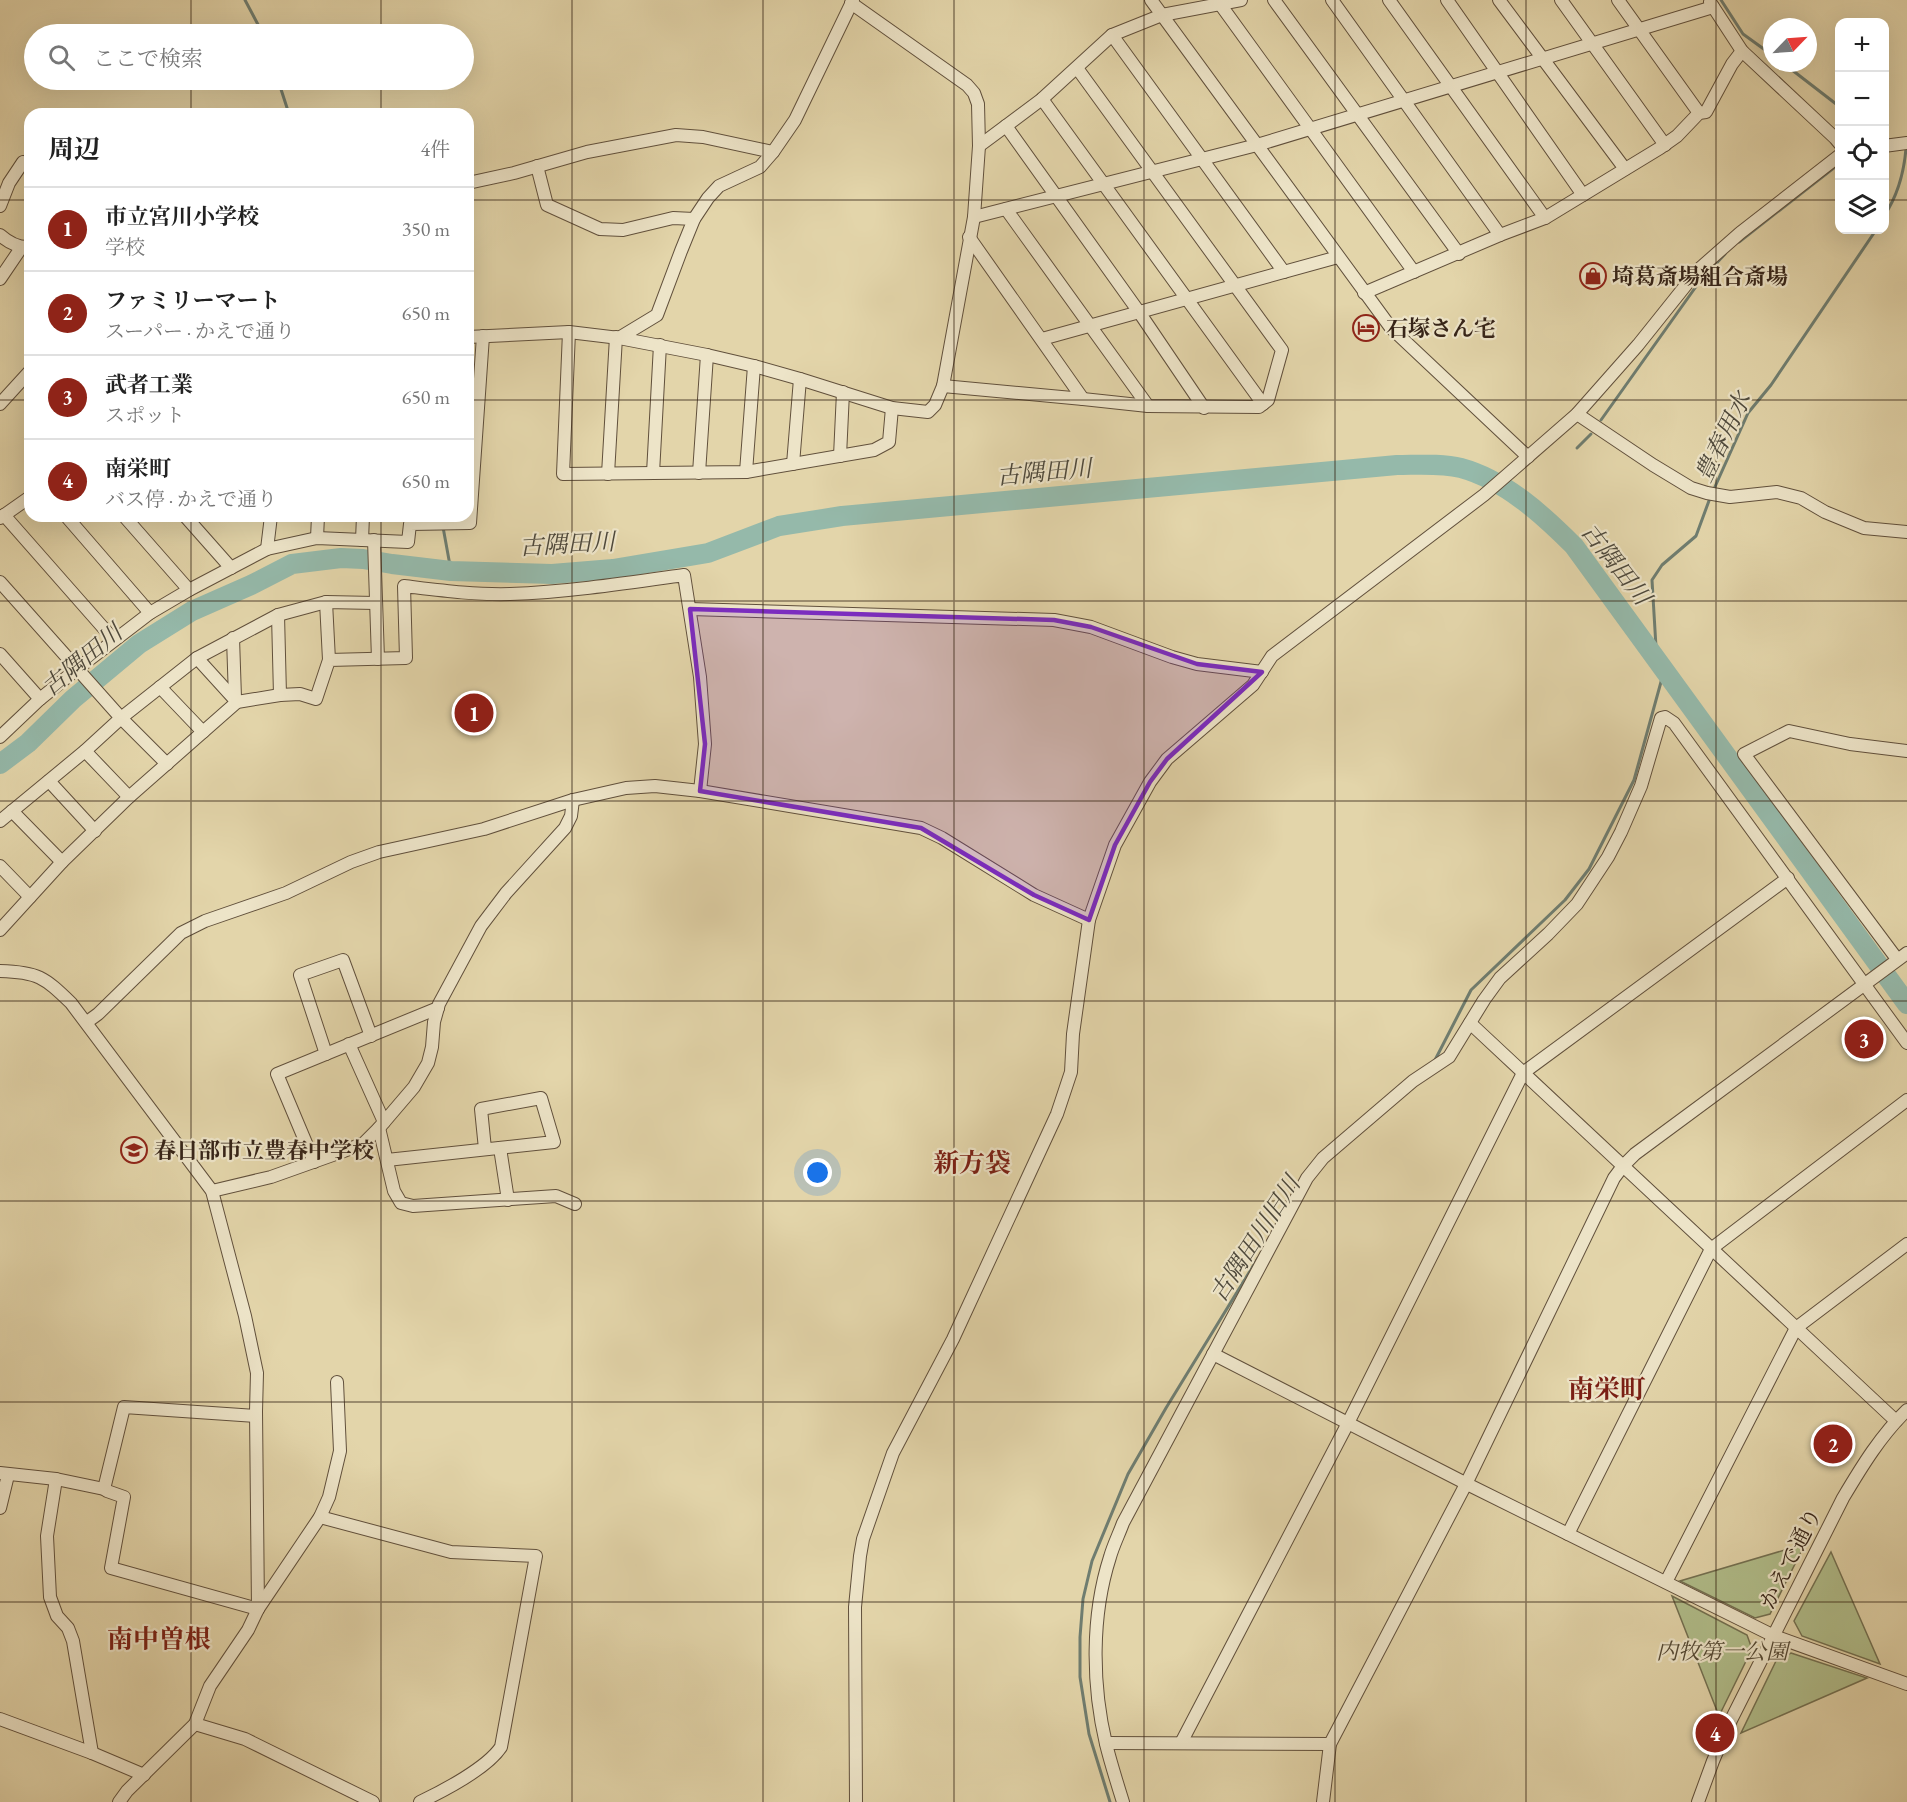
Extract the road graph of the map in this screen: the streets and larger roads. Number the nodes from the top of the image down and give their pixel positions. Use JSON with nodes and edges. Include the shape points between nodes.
{"nodes":[{"id":1,"x":1151,"y":0,"type":"edge"},
{"id":2,"x":1241,"y":0,"type":"edge"},
{"id":3,"x":1274,"y":0,"type":"edge"},
{"id":4,"x":1332,"y":0,"type":"edge"},
{"id":5,"x":1389,"y":0,"type":"edge"},
{"id":6,"x":1447,"y":0,"type":"edge"},
{"id":7,"x":1499,"y":0,"type":"edge"},
{"id":8,"x":1561,"y":0,"type":"edge"},
{"id":9,"x":1618,"y":0,"type":"edge"},
{"id":10,"x":852,"y":2,"type":"edge"},
{"id":11,"x":1711,"y":3,"type":"edge"},
{"id":12,"x":1220,"y":4,"type":"junction"},
{"id":13,"x":1162,"y":15,"type":"junction"},
{"id":14,"x":1638,"y":29,"type":"junction"},
{"id":15,"x":1112,"y":35,"type":"junction"},
{"id":16,"x":1592,"y":43,"type":"junction"},
{"id":17,"x":1742,"y":51,"type":"junction"},
{"id":18,"x":1542,"y":59,"type":"junction"},
{"id":19,"x":1077,"y":68,"type":"junction"},
{"id":20,"x":1497,"y":72,"type":"junction"},
{"id":21,"x":1450,"y":86,"type":"junction"},
{"id":22,"x":1042,"y":99,"type":"junction"},
{"id":23,"x":1404,"y":100,"type":"junction"},
{"id":24,"x":1699,"y":113,"type":"junction"},
{"id":25,"x":1357,"y":114,"type":"junction"},
{"id":26,"x":1006,"y":126,"type":"junction"},
{"id":27,"x":1310,"y":129,"type":"junction"},
{"id":28,"x":1835,"y":138,"type":"edge"},
{"id":29,"x":1907,"y":143,"type":"edge"},
{"id":30,"x":1257,"y":145,"type":"junction"},
{"id":31,"x":1665,"y":145,"type":"junction"},
{"id":32,"x":1889,"y":145,"type":"edge"},
{"id":33,"x":979,"y":147,"type":"junction"},
{"id":34,"x":773,"y":152,"type":"junction"},
{"id":35,"x":1835,"y":158,"type":"edge"},
{"id":36,"x":1202,"y":159,"type":"junction"},
{"id":37,"x":23,"y":162,"type":"dead end"},
{"id":38,"x":537,"y":166,"type":"junction"},
{"id":39,"x":1625,"y":169,"type":"junction"},
{"id":40,"x":1154,"y":172,"type":"junction"},
{"id":41,"x":474,"y":182,"type":"edge"},
{"id":42,"x":1104,"y":185,"type":"junction"},
{"id":43,"x":1583,"y":195,"type":"junction"},
{"id":44,"x":1055,"y":197,"type":"junction"},
{"id":45,"x":0,"y":206,"type":"edge"},
{"id":46,"x":1006,"y":209,"type":"junction"},
{"id":47,"x":974,"y":217,"type":"junction"},
{"id":48,"x":1545,"y":218,"type":"junction"},
{"id":49,"x":694,"y":219,"type":"junction"},
{"id":50,"x":1500,"y":235,"type":"junction"},
{"id":51,"x":0,"y":236,"type":"edge"},
{"id":52,"x":969,"y":237,"type":"junction"},
{"id":53,"x":24,"y":246,"type":"edge"},
{"id":54,"x":24,"y":249,"type":"edge"},
{"id":55,"x":1459,"y":254,"type":"junction"},
{"id":56,"x":1338,"y":257,"type":"junction"},
{"id":57,"x":1284,"y":272,"type":"junction"},
{"id":58,"x":1414,"y":272,"type":"junction"},
{"id":59,"x":0,"y":279,"type":"edge"},
{"id":60,"x":1236,"y":286,"type":"junction"},
{"id":61,"x":1364,"y":293,"type":"junction"},
{"id":62,"x":1188,"y":299,"type":"junction"},
{"id":63,"x":1139,"y":312,"type":"junction"},
{"id":64,"x":1091,"y":326,"type":"junction"},
{"id":65,"x":569,"y":333,"type":"junction"},
{"id":66,"x":483,"y":336,"type":"junction"},
{"id":67,"x":474,"y":337,"type":"edge"},
{"id":68,"x":617,"y":338,"type":"junction"},
{"id":69,"x":1042,"y":339,"type":"junction"},
{"id":70,"x":660,"y":345,"type":"junction"},
{"id":71,"x":706,"y":355,"type":"junction"},
{"id":72,"x":754,"y":366,"type":"junction"},
{"id":73,"x":24,"y":377,"type":"edge"},
{"id":74,"x":800,"y":379,"type":"junction"},
{"id":75,"x":943,"y":386,"type":"junction"},
{"id":76,"x":843,"y":392,"type":"junction"},
{"id":77,"x":1083,"y":399,"type":"junction"},
{"id":78,"x":0,"y":404,"type":"edge"},
{"id":79,"x":1263,"y":404,"type":"junction"},
{"id":80,"x":1148,"y":406,"type":"junction"},
{"id":81,"x":892,"y":408,"type":"junction"},
{"id":82,"x":1204,"y":408,"type":"junction"},
{"id":83,"x":1577,"y":414,"type":"junction"},
{"id":84,"x":840,"y":456,"type":"junction"},
{"id":85,"x":1528,"y":457,"type":"junction"},
{"id":86,"x":793,"y":464,"type":"junction"},
{"id":87,"x":474,"y":465,"type":"edge"},
{"id":88,"x":746,"y":472,"type":"junction"},
{"id":89,"x":653,"y":473,"type":"junction"},
{"id":90,"x":699,"y":473,"type":"junction"},
{"id":91,"x":608,"y":474,"type":"junction"},
{"id":92,"x":24,"y":501,"type":"edge"},
{"id":93,"x":2,"y":516,"type":"edge"},
{"id":94,"x":71,"y":522,"type":"edge"},
{"id":95,"x":129,"y":522,"type":"edge"},
{"id":96,"x":190,"y":522,"type":"edge"},
{"id":97,"x":270,"y":522,"type":"edge"},
{"id":98,"x":318,"y":522,"type":"edge"},
{"id":99,"x":364,"y":522,"type":"edge"},
{"id":100,"x":411,"y":522,"type":"edge"},
{"id":101,"x":450,"y":522,"type":"edge"},
{"id":102,"x":470,"y":522,"type":"edge"},
{"id":103,"x":1907,"y":532,"type":"edge"},
{"id":104,"x":317,"y":538,"type":"junction"},
{"id":105,"x":368,"y":540,"type":"junction"},
{"id":106,"x":267,"y":549,"type":"junction"},
{"id":107,"x":231,"y":568,"type":"junction"},
{"id":108,"x":0,"y":582,"type":"edge"},
{"id":109,"x":189,"y":590,"type":"junction"},
{"id":110,"x":326,"y":602,"type":"junction"},
{"id":111,"x":375,"y":603,"type":"junction"},
{"id":112,"x":690,"y":609,"type":"junction"},
{"id":113,"x":150,"y":613,"type":"junction"},
{"id":114,"x":278,"y":615,"type":"junction"},
{"id":115,"x":233,"y":638,"type":"junction"},
{"id":116,"x":114,"y":640,"type":"junction"},
{"id":117,"x":0,"y":654,"type":"edge"},
{"id":118,"x":197,"y":658,"type":"junction"},
{"id":119,"x":378,"y":659,"type":"junction"},
{"id":120,"x":329,"y":660,"type":"junction"},
{"id":121,"x":79,"y":671,"type":"junction"},
{"id":122,"x":1262,"y":672,"type":"junction"},
{"id":123,"x":160,"y":687,"type":"junction"},
{"id":124,"x":280,"y":694,"type":"junction"},
{"id":125,"x":40,"y":699,"type":"junction"},
{"id":126,"x":236,"y":700,"type":"junction"},
{"id":127,"x":121,"y":718,"type":"junction"},
{"id":128,"x":2,"y":732,"type":"edge"},
{"id":129,"x":203,"y":732,"type":"junction"},
{"id":130,"x":85,"y":751,"type":"junction"},
{"id":131,"x":1907,"y":752,"type":"edge"},
{"id":132,"x":167,"y":764,"type":"junction"},
{"id":133,"x":49,"y":781,"type":"junction"},
{"id":134,"x":700,"y":791,"type":"junction"},
{"id":135,"x":129,"y":797,"type":"junction"},
{"id":136,"x":573,"y":800,"type":"junction"},
{"id":137,"x":12,"y":811,"type":"junction"},
{"id":138,"x":0,"y":821,"type":"edge"},
{"id":139,"x":96,"y":831,"type":"junction"},
{"id":140,"x":62,"y":862,"type":"junction"},
{"id":141,"x":0,"y":866,"type":"edge"},
{"id":142,"x":1788,"y":878,"type":"junction"},
{"id":143,"x":30,"y":897,"type":"junction"},
{"id":144,"x":1089,"y":920,"type":"junction"},
{"id":145,"x":0,"y":930,"type":"edge"},
{"id":146,"x":1902,"y":956,"type":"edge"},
{"id":147,"x":0,"y":971,"type":"edge"},
{"id":148,"x":1869,"y":981,"type":"junction"},
{"id":149,"x":438,"y":1008,"type":"junction"},
{"id":150,"x":87,"y":1022,"type":"junction"},
{"id":151,"x":1470,"y":1023,"type":"junction"},
{"id":152,"x":371,"y":1035,"type":"junction"},
{"id":153,"x":1907,"y":1043,"type":"edge"},
{"id":154,"x":349,"y":1044,"type":"junction"},
{"id":155,"x":326,"y":1054,"type":"junction"},
{"id":156,"x":1523,"y":1073,"type":"junction"},
{"id":157,"x":1907,"y":1100,"type":"edge"},
{"id":158,"x":382,"y":1125,"type":"junction"},
{"id":159,"x":500,"y":1148,"type":"junction"},
{"id":160,"x":485,"y":1149,"type":"junction"},
{"id":161,"x":387,"y":1160,"type":"junction"},
{"id":162,"x":314,"y":1162,"type":"junction"},
{"id":163,"x":1623,"y":1166,"type":"junction"},
{"id":164,"x":212,"y":1191,"type":"junction"},
{"id":165,"x":508,"y":1200,"type":"junction"},
{"id":166,"x":575,"y":1204,"type":"dead end"},
{"id":167,"x":1907,"y":1244,"type":"edge"},
{"id":168,"x":1711,"y":1249,"type":"junction"},
{"id":169,"x":1796,"y":1328,"type":"junction"},
{"id":170,"x":1213,"y":1354,"type":"junction"},
{"id":171,"x":338,"y":1382,"type":"dead end"},
{"id":172,"x":1907,"y":1410,"type":"edge"},
{"id":173,"x":256,"y":1416,"type":"junction"},
{"id":174,"x":1896,"y":1421,"type":"junction"},
{"id":175,"x":1348,"y":1423,"type":"junction"},
{"id":176,"x":4,"y":1474,"type":"edge"},
{"id":177,"x":56,"y":1479,"type":"junction"},
{"id":178,"x":1466,"y":1484,"type":"junction"},
{"id":179,"x":104,"y":1489,"type":"junction"},
{"id":180,"x":0,"y":1508,"type":"edge"},
{"id":181,"x":320,"y":1517,"type":"junction"},
{"id":182,"x":1568,"y":1534,"type":"junction"},
{"id":183,"x":1666,"y":1582,"type":"junction"},
{"id":184,"x":258,"y":1609,"type":"junction"},
{"id":185,"x":1774,"y":1636,"type":"junction"},
{"id":186,"x":1907,"y":1684,"type":"edge"},
{"id":187,"x":0,"y":1719,"type":"edge"},
{"id":188,"x":195,"y":1724,"type":"junction"},
{"id":189,"x":1106,"y":1743,"type":"junction"},
{"id":190,"x":1181,"y":1743,"type":"junction"},
{"id":191,"x":1330,"y":1744,"type":"junction"},
{"id":192,"x":92,"y":1753,"type":"junction"},
{"id":193,"x":144,"y":1775,"type":"junction"},
{"id":194,"x":119,"y":1802,"type":"edge"},
{"id":195,"x":373,"y":1802,"type":"edge"},
{"id":196,"x":420,"y":1802,"type":"edge"},
{"id":197,"x":856,"y":1802,"type":"edge"},
{"id":198,"x":1123,"y":1802,"type":"edge"},
{"id":199,"x":1323,"y":1802,"type":"edge"},
{"id":200,"x":1698,"y":1802,"type":"edge"}],
"edges":[{"from":1,"to":13,"type":"street"},
{"from":2,"to":12,"type":"street"},
{"from":3,"to":25,"type":"street"},
{"from":4,"to":23,"type":"street"},
{"from":5,"to":21,"type":"street"},
{"from":6,"to":20,"type":"street"},
{"from":7,"to":18,"type":"street"},
{"from":8,"to":16,"type":"street"},
{"from":9,"to":14,"type":"street"},
{"from":10,"to":33,"type":"street","via":[[967,85],[978,104]]},
{"from":10,"to":34,"type":"street","via":[[795,120]]},
{"from":11,"to":14,"type":"street"},
{"from":11,"to":17,"type":"street"},
{"from":12,"to":13,"type":"street"},
{"from":12,"to":27,"type":"street"},
{"from":13,"to":15,"type":"street"},
{"from":13,"to":30,"type":"street"},
{"from":14,"to":16,"type":"street"},
{"from":14,"to":24,"type":"street"},
{"from":15,"to":19,"type":"street"},
{"from":15,"to":36,"type":"street"},
{"from":16,"to":18,"type":"street"},
{"from":16,"to":31,"type":"street"},
{"from":17,"to":24,"type":"street","via":[[1706,112]]},
{"from":17,"to":28,"type":"street"},
{"from":18,"to":20,"type":"street"},
{"from":18,"to":39,"type":"street"},
{"from":19,"to":22,"type":"street"},
{"from":19,"to":40,"type":"street"},
{"from":20,"to":21,"type":"street"},
{"from":20,"to":43,"type":"street"},
{"from":21,"to":23,"type":"street"},
{"from":21,"to":48,"type":"street"},
{"from":22,"to":26,"type":"street"},
{"from":22,"to":42,"type":"street"},
{"from":23,"to":25,"type":"street"},
{"from":23,"to":50,"type":"street"},
{"from":24,"to":31,"type":"street"},
{"from":25,"to":27,"type":"street"},
{"from":25,"to":55,"type":"street"},
{"from":26,"to":33,"type":"street"},
{"from":26,"to":44,"type":"street"},
{"from":27,"to":30,"type":"street"},
{"from":27,"to":58,"type":"street"},
{"from":29,"to":32,"type":"street"},
{"from":30,"to":36,"type":"street"},
{"from":30,"to":56,"type":"street"},
{"from":31,"to":39,"type":"street"},
{"from":33,"to":47,"type":"street"},
{"from":34,"to":38,"type":"street","via":[[703,136],[676,135]]},
{"from":34,"to":49,"type":"street","via":[[760,167],[719,186]]},
{"from":35,"to":83,"type":"street","via":[[1698,270]]},
{"from":36,"to":40,"type":"street"},
{"from":36,"to":57,"type":"street"},
{"from":37,"to":45,"type":"street"},
{"from":38,"to":41,"type":"street"},
{"from":38,"to":49,"type":"street","via":[[547,205],[600,229],[622,230],[673,218]]},
{"from":39,"to":43,"type":"street"},
{"from":40,"to":42,"type":"street"},
{"from":40,"to":60,"type":"street"},
{"from":42,"to":44,"type":"street"},
{"from":42,"to":62,"type":"street"},
{"from":43,"to":48,"type":"street"},
{"from":44,"to":46,"type":"street"},
{"from":44,"to":63,"type":"street"},
{"from":46,"to":47,"type":"street"},
{"from":46,"to":64,"type":"street"},
{"from":47,"to":52,"type":"street"},
{"from":48,"to":50,"type":"street"},
{"from":49,"to":68,"type":"street","via":[[657,315]]},
{"from":50,"to":55,"type":"street"},
{"from":51,"to":53,"type":"street"},
{"from":52,"to":69,"type":"street"},
{"from":52,"to":75,"type":"street"},
{"from":54,"to":59,"type":"street"},
{"from":55,"to":58,"type":"street"},
{"from":56,"to":57,"type":"street"},
{"from":56,"to":61,"type":"street"},
{"from":57,"to":60,"type":"street"},
{"from":58,"to":61,"type":"street"},
{"from":60,"to":62,"type":"street"},
{"from":60,"to":79,"type":"street","via":[[1282,350],[1268,400]]},
{"from":61,"to":85,"type":"street","via":[[1390,328]]},
{"from":62,"to":63,"type":"street"},
{"from":62,"to":79,"type":"street"},
{"from":63,"to":64,"type":"street"},
{"from":63,"to":82,"type":"street"},
{"from":64,"to":69,"type":"street"},
{"from":64,"to":80,"type":"street"},
{"from":65,"to":66,"type":"street"},
{"from":65,"to":68,"type":"street"},
{"from":65,"to":91,"type":"street","via":[[563,474]]},
{"from":66,"to":67,"type":"street"},
{"from":66,"to":87,"type":"street"},
{"from":68,"to":70,"type":"street"},
{"from":68,"to":91,"type":"street"},
{"from":69,"to":77,"type":"street"},
{"from":70,"to":71,"type":"street"},
{"from":70,"to":89,"type":"street"},
{"from":71,"to":72,"type":"street"},
{"from":71,"to":90,"type":"street"},
{"from":72,"to":74,"type":"street"},
{"from":72,"to":88,"type":"street"},
{"from":73,"to":78,"type":"street"},
{"from":74,"to":76,"type":"street"},
{"from":74,"to":86,"type":"street"},
{"from":75,"to":77,"type":"street"},
{"from":75,"to":81,"type":"street","via":[[928,412]]},
{"from":76,"to":81,"type":"street"},
{"from":76,"to":84,"type":"street"},
{"from":77,"to":80,"type":"street"},
{"from":79,"to":82,"type":"street"},
{"from":80,"to":82,"type":"street"},
{"from":81,"to":84,"type":"street","via":[[889,442],[874,450]]},
{"from":83,"to":85,"type":"street"},
{"from":83,"to":103,"type":"street","via":[[1691,488],[1730,497],[1777,492],[1801,498],[1864,528]]},
{"from":84,"to":86,"type":"street"},
{"from":85,"to":122,"type":"street","via":[[1272,656]]},
{"from":86,"to":88,"type":"street"},
{"from":88,"to":90,"type":"street"},
{"from":89,"to":90,"type":"street"},
{"from":89,"to":91,"type":"street"},
{"from":92,"to":93,"type":"street"},
{"from":93,"to":116,"type":"street"},
{"from":94,"to":113,"type":"street"},
{"from":95,"to":109,"type":"street"},
{"from":96,"to":107,"type":"street"},
{"from":97,"to":106,"type":"street"},
{"from":98,"to":104,"type":"street"},
{"from":99,"to":105,"type":"street"},
{"from":100,"to":105,"type":"street","via":[[408,542]]},
{"from":101,"to":102,"type":"street"},
{"from":104,"to":105,"type":"street"},
{"from":104,"to":106,"type":"street"},
{"from":105,"to":111,"type":"street"},
{"from":106,"to":107,"type":"street"},
{"from":107,"to":109,"type":"street"},
{"from":108,"to":121,"type":"street"},
{"from":109,"to":113,"type":"street"},
{"from":110,"to":111,"type":"street"},
{"from":110,"to":114,"type":"street"},
{"from":110,"to":120,"type":"street"},
{"from":111,"to":119,"type":"street"},
{"from":112,"to":119,"type":"street","via":[[684,576],[509,594],[404,586],[406,658]]},
{"from":112,"to":122,"type":"street","via":[[1054,620],[1090,627],[1197,664]]},
{"from":112,"to":134,"type":"street","via":[[705,744]]},
{"from":113,"to":116,"type":"street"},
{"from":114,"to":115,"type":"street"},
{"from":114,"to":124,"type":"street"},
{"from":115,"to":118,"type":"street"},
{"from":115,"to":126,"type":"street"},
{"from":116,"to":121,"type":"street"},
{"from":117,"to":125,"type":"street"},
{"from":118,"to":123,"type":"street"},
{"from":118,"to":126,"type":"street"},
{"from":119,"to":120,"type":"street"},
{"from":120,"to":124,"type":"street","via":[[316,699]]},
{"from":121,"to":125,"type":"street"},
{"from":121,"to":127,"type":"street"},
{"from":122,"to":144,"type":"street","via":[[1253,685],[1167,759],[1150,782],[1115,846]]},
{"from":123,"to":127,"type":"street"},
{"from":123,"to":129,"type":"street"},
{"from":124,"to":126,"type":"street"},
{"from":125,"to":128,"type":"street"},
{"from":126,"to":129,"type":"street"},
{"from":127,"to":130,"type":"street"},
{"from":127,"to":132,"type":"street"},
{"from":129,"to":132,"type":"street"},
{"from":130,"to":133,"type":"street"},
{"from":130,"to":135,"type":"street"},
{"from":131,"to":146,"type":"street","via":[[1790,731],[1744,754]]},
{"from":132,"to":135,"type":"street"},
{"from":133,"to":137,"type":"street"},
{"from":133,"to":139,"type":"street"},
{"from":134,"to":136,"type":"street","via":[[655,786],[626,788]]},
{"from":134,"to":144,"type":"street","via":[[921,828],[1034,895]]},
{"from":135,"to":139,"type":"street"},
{"from":136,"to":149,"type":"street","via":[[565,828],[506,893],[482,926]]},
{"from":136,"to":150,"type":"street","via":[[484,829],[379,852],[205,921],[181,933]]},
{"from":137,"to":138,"type":"street"},
{"from":137,"to":140,"type":"street"},
{"from":139,"to":140,"type":"street"},
{"from":140,"to":143,"type":"street"},
{"from":141,"to":143,"type":"street"},
{"from":142,"to":148,"type":"street"},
{"from":142,"to":151,"type":"street","via":[[1674,723],[1661,718],[1641,786],[1608,857],[1577,904],[1500,978]]},
{"from":142,"to":156,"type":"street"},
{"from":143,"to":145,"type":"street"},
{"from":144,"to":197,"type":"street","via":[[1071,1072],[1057,1114],[953,1339],[893,1453],[863,1539],[855,1607]]},
{"from":146,"to":148,"type":"street"},
{"from":147,"to":150,"type":"street","via":[[24,972],[48,981]]},
{"from":148,"to":153,"type":"street"},
{"from":148,"to":163,"type":"street"},
{"from":149,"to":152,"type":"street"},
{"from":149,"to":158,"type":"street","via":[[428,1063],[414,1087]]},
{"from":150,"to":164,"type":"street"},
{"from":151,"to":156,"type":"street"},
{"from":151,"to":170,"type":"street","via":[[1449,1057],[1413,1081],[1323,1158],[1307,1178]]},
{"from":152,"to":154,"type":"street"},
{"from":152,"to":155,"type":"street","via":[[343,960],[300,975]]},
{"from":154,"to":155,"type":"street"},
{"from":154,"to":158,"type":"street"},
{"from":155,"to":162,"type":"street","via":[[277,1074]]},
{"from":156,"to":163,"type":"street"},
{"from":156,"to":175,"type":"street"},
{"from":157,"to":168,"type":"street"},
{"from":158,"to":161,"type":"street"},
{"from":158,"to":162,"type":"street","via":[[364,1143]]},
{"from":159,"to":160,"type":"street"},
{"from":159,"to":160,"type":"street","via":[[554,1142],[541,1098],[481,1109]]},
{"from":159,"to":165,"type":"street"},
{"from":160,"to":161,"type":"street"},
{"from":161,"to":165,"type":"street","via":[[401,1203],[413,1206]]},
{"from":162,"to":164,"type":"street"},
{"from":163,"to":168,"type":"street"},
{"from":163,"to":178,"type":"street"},
{"from":164,"to":173,"type":"street","via":[[257,1373]]},
{"from":165,"to":166,"type":"street","via":[[556,1196]]},
{"from":167,"to":169,"type":"street"},
{"from":168,"to":169,"type":"street"},
{"from":168,"to":182,"type":"street"},
{"from":169,"to":174,"type":"street"},
{"from":169,"to":183,"type":"street"},
{"from":170,"to":175,"type":"street"},
{"from":170,"to":189,"type":"street","via":[[1123,1523],[1110,1558],[1097,1627],[1098,1696]]},
{"from":171,"to":181,"type":"street","via":[[340,1451]]},
{"from":172,"to":174,"type":"street","name":"かえで通り"},
{"from":173,"to":179,"type":"street","via":[[124,1407]]},
{"from":173,"to":184,"type":"street"},
{"from":174,"to":185,"type":"street","name":"かえで通り","via":[[1860,1469]]},
{"from":175,"to":178,"type":"street"},
{"from":175,"to":190,"type":"street"},
{"from":176,"to":177,"type":"street"},
{"from":176,"to":180,"type":"street"},
{"from":177,"to":179,"type":"street"},
{"from":177,"to":192,"type":"street","via":[[47,1536],[50,1597],[73,1641]]},
{"from":178,"to":182,"type":"street"},
{"from":178,"to":191,"type":"street"},
{"from":179,"to":184,"type":"street","via":[[124,1497],[111,1568]]},
{"from":181,"to":184,"type":"street"},
{"from":181,"to":196,"type":"street","via":[[451,1552],[536,1556],[501,1747],[479,1768]]},
{"from":182,"to":183,"type":"street"},
{"from":183,"to":185,"type":"street"},
{"from":184,"to":188,"type":"street","via":[[210,1686]]},
{"from":185,"to":186,"type":"street"},
{"from":185,"to":200,"type":"street","name":"かえで通り","via":[[1727,1728]]},
{"from":187,"to":192,"type":"street"},
{"from":188,"to":193,"type":"street"},
{"from":188,"to":195,"type":"street","via":[[245,1739]]},
{"from":189,"to":190,"type":"street"},
{"from":189,"to":198,"type":"street"},
{"from":190,"to":191,"type":"street"},
{"from":191,"to":199,"type":"street"},
{"from":192,"to":193,"type":"street"},
{"from":193,"to":194,"type":"street"}]}
